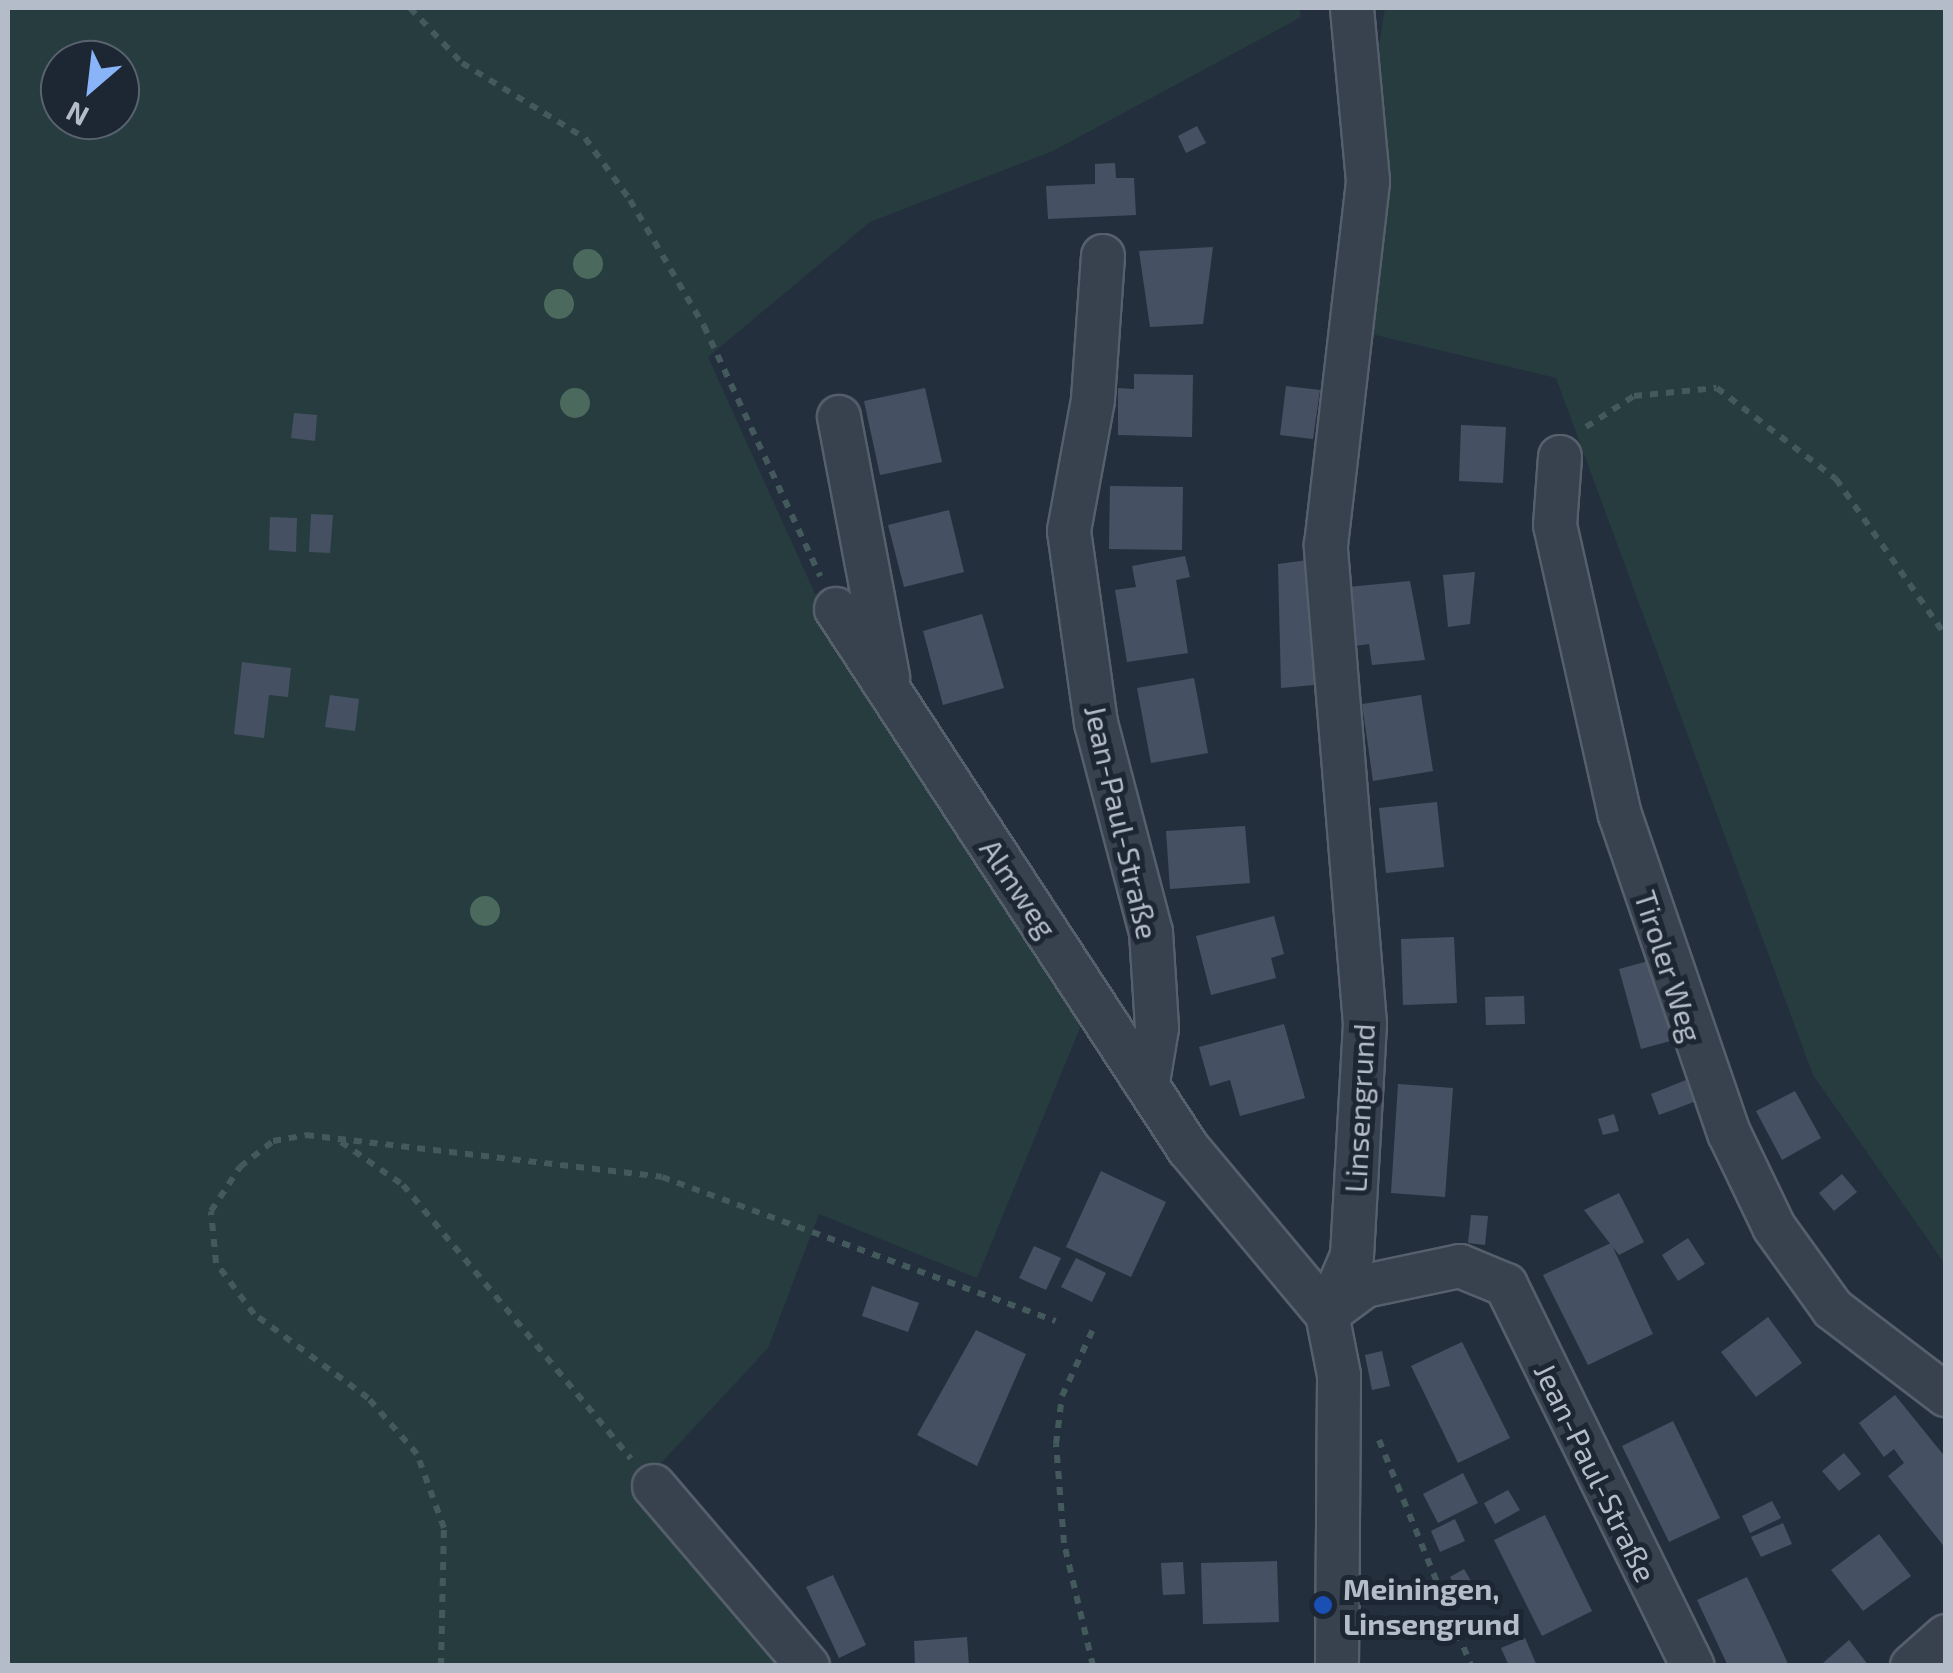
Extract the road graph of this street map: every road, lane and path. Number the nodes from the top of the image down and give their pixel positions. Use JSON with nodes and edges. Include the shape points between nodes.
{"nodes":[{"id":1,"x":410,"y":8,"type":"edge"},
{"id":2,"x":1352,"y":8,"type":"edge"},
{"id":3,"x":1103,"y":256,"type":"dead end"},
{"id":4,"x":839,"y":417,"type":"dead end"},
{"id":5,"x":1560,"y":458,"type":"joint"},
{"id":6,"x":836,"y":609,"type":"joint"},
{"id":7,"x":1946,"y":636,"type":"edge"},
{"id":8,"x":891,"y":698,"type":"junction"},
{"id":9,"x":1149,"y":1076,"type":"junction"},
{"id":10,"x":340,"y":1141,"type":"junction"},
{"id":11,"x":1327,"y":1314,"type":"junction"},
{"id":12,"x":1056,"y":1321,"type":"dead end"},
{"id":13,"x":1094,"y":1327,"type":"dead end"},
{"id":14,"x":1946,"y":1395,"type":"edge"},
{"id":15,"x":1374,"y":1430,"type":"dead end"},
{"id":16,"x":654,"y":1486,"type":"joint"},
{"id":17,"x":1946,"y":1636,"type":"edge"},
{"id":18,"x":441,"y":1666,"type":"edge"},
{"id":19,"x":808,"y":1666,"type":"edge"},
{"id":20,"x":1093,"y":1666,"type":"edge"},
{"id":21,"x":1337,"y":1666,"type":"edge"},
{"id":22,"x":1470,"y":1666,"type":"edge"},
{"id":23,"x":1692,"y":1666,"type":"edge"},
{"id":24,"x":1912,"y":1666,"type":"edge"}],
"edges":[{"from":1,"to":6,"type":"path","via":[[462,63],[585,138],[630,200],[704,326]]},
{"from":2,"to":11,"type":"street","name":"Linsengrund","via":[[1368,181],[1326,545],[1365,1024],[1352,1256]]},
{"from":3,"to":9,"type":"street","name":"Jean-Paul-Straße","via":[[1094,400],[1069,531],[1096,723],[1151,932],[1157,1028]]},
{"from":4,"to":8,"type":"street","name":"Almweg"},
{"from":5,"to":7,"type":"path","via":[[1634,396],[1717,388],[1836,479]]},
{"from":5,"to":14,"type":"street","name":"Tiroler Weg","via":[[1555,525],[1620,814],[1729,1133],[1774,1227],[1833,1309]]},
{"from":6,"to":8,"type":"street","name":"Almweg"},
{"from":8,"to":9,"type":"street","name":"Almweg"},
{"from":9,"to":11,"type":"street","via":[[1225,1201]]},
{"from":10,"to":12,"type":"path","via":[[662,1177]]},
{"from":10,"to":16,"type":"path","via":[[403,1185]]},
{"from":10,"to":18,"type":"path","via":[[273,1141],[240,1166],[212,1211],[216,1264],[254,1314],[368,1398],[418,1454],[444,1528]]},
{"from":11,"to":21,"type":"street","via":[[1339,1375]]},
{"from":11,"to":23,"type":"street","name":"Jean-Paul-Straße","via":[[1364,1286],[1460,1266],[1506,1285]]},
{"from":13,"to":20,"type":"path","via":[[1062,1396],[1056,1444],[1064,1543]]},
{"from":15,"to":22,"type":"path"},
{"from":16,"to":19,"type":"street"},
{"from":17,"to":24,"type":"street"}]}
